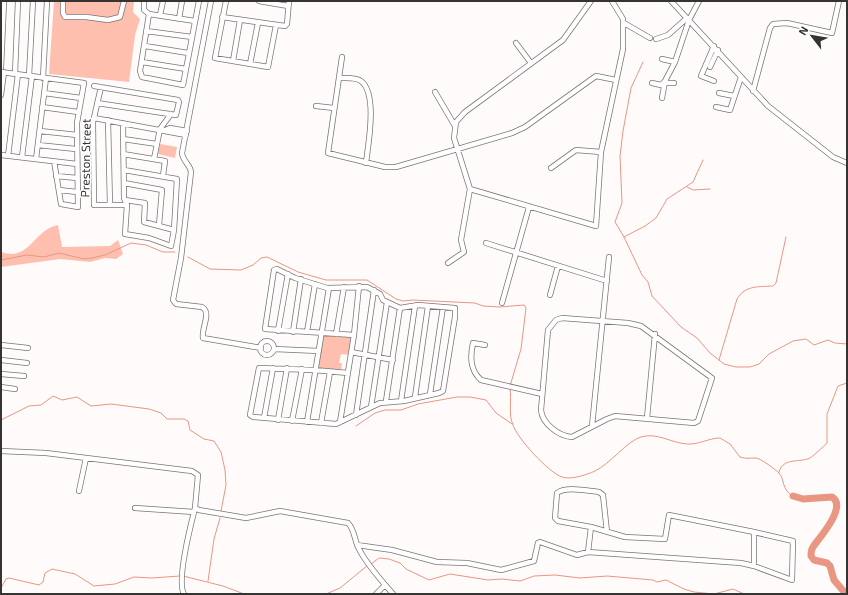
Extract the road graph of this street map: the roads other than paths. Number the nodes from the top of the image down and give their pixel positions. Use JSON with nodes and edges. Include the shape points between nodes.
{"nodes":[{"id":1,"x":4,"y":1,"type":"edge"},
{"id":2,"x":18,"y":1,"type":"edge"},
{"id":3,"x":32,"y":1,"type":"edge"},
{"id":4,"x":47,"y":1,"type":"edge"},
{"id":5,"x":63,"y":1,"type":"edge"},
{"id":6,"x":124,"y":1,"type":"edge"},
{"id":7,"x":144,"y":1,"type":"edge"},
{"id":8,"x":163,"y":1,"type":"edge"},
{"id":9,"x":182,"y":1,"type":"edge"},
{"id":10,"x":199,"y":1,"type":"edge"},
{"id":11,"x":212,"y":1,"type":"edge"},
{"id":12,"x":226,"y":1,"type":"edge"},
{"id":13,"x":259,"y":1,"type":"edge"},
{"id":14,"x":591,"y":1,"type":"edge"},
{"id":15,"x":612,"y":1,"type":"edge"},
{"id":16,"x":671,"y":1,"type":"edge"},
{"id":17,"x":699,"y":1,"type":"edge"},
{"id":18,"x":839,"y":1,"type":"edge"},
{"id":19,"x":289,"y":3,"type":"edge"},
{"id":20,"x":147,"y":13,"type":"junction"},
{"id":21,"x":160,"y":15,"type":"junction"},
{"id":22,"x":222,"y":17,"type":"junction"},
{"id":23,"x":179,"y":19,"type":"junction"},
{"id":24,"x":688,"y":19,"type":"junction"},
{"id":25,"x":240,"y":20,"type":"junction"},
{"id":26,"x":195,"y":21,"type":"junction"},
{"id":27,"x":258,"y":23,"type":"junction"},
{"id":28,"x":624,"y":23,"type":"junction"},
{"id":29,"x":276,"y":26,"type":"junction"},
{"id":30,"x":146,"y":31,"type":"junction"},
{"id":31,"x":192,"y":38,"type":"junction"},
{"id":32,"x":650,"y":38,"type":"dead end"},
{"id":33,"x":656,"y":39,"type":"dead end"},
{"id":34,"x":516,"y":43,"type":"dead end"},
{"id":35,"x":144,"y":46,"type":"junction"},
{"id":36,"x":714,"y":46,"type":"junction"},
{"id":37,"x":718,"y":50,"type":"junction"},
{"id":38,"x":188,"y":53,"type":"junction"},
{"id":39,"x":342,"y":58,"type":"dead end"},
{"id":40,"x":662,"y":59,"type":"dead end"},
{"id":41,"x":232,"y":61,"type":"junction"},
{"id":42,"x":142,"y":62,"type":"junction"},
{"id":43,"x":675,"y":62,"type":"junction"},
{"id":44,"x":531,"y":63,"type":"junction"},
{"id":45,"x":250,"y":64,"type":"junction"},
{"id":46,"x":710,"y":67,"type":"dead end"},
{"id":47,"x":186,"y":69,"type":"junction"},
{"id":48,"x":2,"y":71,"type":"edge"},
{"id":49,"x":16,"y":74,"type":"junction"},
{"id":50,"x":30,"y":76,"type":"junction"},
{"id":51,"x":741,"y":77,"type":"junction"},
{"id":52,"x":44,"y":78,"type":"junction"},
{"id":53,"x":340,"y":78,"type":"junction"},
{"id":54,"x":616,"y":80,"type":"junction"},
{"id":55,"x":714,"y":81,"type":"dead end"},
{"id":56,"x":665,"y":82,"type":"junction"},
{"id":57,"x":652,"y":83,"type":"dead end"},
{"id":58,"x":674,"y":83,"type":"dead end"},
{"id":59,"x":94,"y":86,"type":"dead end"},
{"id":60,"x":101,"y":87,"type":"junction"},
{"id":61,"x":753,"y":91,"type":"junction"},
{"id":62,"x":435,"y":92,"type":"dead end"},
{"id":63,"x":44,"y":93,"type":"junction"},
{"id":64,"x":719,"y":93,"type":"dead end"},
{"id":65,"x":1,"y":95,"type":"edge"},
{"id":66,"x":734,"y":96,"type":"junction"},
{"id":67,"x":81,"y":98,"type":"junction"},
{"id":68,"x":662,"y":98,"type":"dead end"},
{"id":69,"x":97,"y":103,"type":"junction"},
{"id":70,"x":316,"y":106,"type":"dead end"},
{"id":71,"x":42,"y":107,"type":"junction"},
{"id":72,"x":716,"y":107,"type":"dead end"},
{"id":73,"x":334,"y":108,"type":"junction"},
{"id":74,"x":78,"y":112,"type":"junction"},
{"id":75,"x":171,"y":114,"type":"junction"},
{"id":76,"x":94,"y":118,"type":"junction"},
{"id":77,"x":108,"y":120,"type":"junction"},
{"id":78,"x":123,"y":123,"type":"junction"},
{"id":79,"x":456,"y":126,"type":"junction"},
{"id":80,"x":163,"y":130,"type":"junction"},
{"id":81,"x":40,"y":131,"type":"junction"},
{"id":82,"x":186,"y":133,"type":"junction"},
{"id":83,"x":77,"y":135,"type":"junction"},
{"id":84,"x":123,"y":139,"type":"junction"},
{"id":85,"x":157,"y":144,"type":"junction"},
{"id":86,"x":38,"y":145,"type":"junction"},
{"id":87,"x":76,"y":149,"type":"junction"},
{"id":88,"x":457,"y":150,"type":"junction"},
{"id":89,"x":601,"y":152,"type":"junction"},
{"id":90,"x":123,"y":154,"type":"junction"},
{"id":91,"x":1,"y":155,"type":"edge"},
{"id":92,"x":8,"y":156,"type":"junction"},
{"id":93,"x":22,"y":158,"type":"junction"},
{"id":94,"x":36,"y":159,"type":"junction"},
{"id":95,"x":154,"y":159,"type":"junction"},
{"id":96,"x":54,"y":161,"type":"junction"},
{"id":97,"x":366,"y":163,"type":"junction"},
{"id":98,"x":847,"y":163,"type":"edge"},
{"id":99,"x":77,"y":164,"type":"junction"},
{"id":100,"x":551,"y":168,"type":"dead end"},
{"id":101,"x":124,"y":170,"type":"junction"},
{"id":102,"x":56,"y":176,"type":"junction"},
{"id":103,"x":163,"y":176,"type":"junction"},
{"id":104,"x":77,"y":178,"type":"junction"},
{"id":105,"x":124,"y":183,"type":"junction"},
{"id":106,"x":470,"y":189,"type":"junction"},
{"id":107,"x":59,"y":190,"type":"junction"},
{"id":108,"x":78,"y":192,"type":"junction"},
{"id":109,"x":125,"y":200,"type":"junction"},
{"id":110,"x":110,"y":205,"type":"junction"},
{"id":111,"x":128,"y":206,"type":"junction"},
{"id":112,"x":530,"y":207,"type":"junction"},
{"id":113,"x":159,"y":225,"type":"junction"},
{"id":114,"x":174,"y":230,"type":"junction"},
{"id":115,"x":486,"y":243,"type":"dead end"},
{"id":116,"x":517,"y":253,"type":"junction"},
{"id":117,"x":609,"y":257,"type":"dead end"},
{"id":118,"x":448,"y":263,"type":"dead end"},
{"id":119,"x":558,"y":266,"type":"junction"},
{"id":120,"x":288,"y":274,"type":"junction"},
{"id":121,"x":301,"y":280,"type":"junction"},
{"id":122,"x":607,"y":281,"type":"junction"},
{"id":123,"x":315,"y":284,"type":"junction"},
{"id":124,"x":359,"y":286,"type":"junction"},
{"id":125,"x":344,"y":287,"type":"junction"},
{"id":126,"x":329,"y":288,"type":"junction"},
{"id":127,"x":374,"y":290,"type":"junction"},
{"id":128,"x":550,"y":295,"type":"dead end"},
{"id":129,"x":387,"y":302,"type":"junction"},
{"id":130,"x":502,"y":303,"type":"dead end"},
{"id":131,"x":415,"y":306,"type":"junction"},
{"id":132,"x":428,"y":306,"type":"junction"},
{"id":133,"x":443,"y":306,"type":"junction"},
{"id":134,"x":400,"y":308,"type":"junction"},
{"id":135,"x":604,"y":320,"type":"junction"},
{"id":136,"x":278,"y":331,"type":"junction"},
{"id":137,"x":293,"y":332,"type":"junction"},
{"id":138,"x":307,"y":332,"type":"junction"},
{"id":139,"x":322,"y":333,"type":"junction"},
{"id":140,"x":336,"y":334,"type":"junction"},
{"id":141,"x":655,"y":334,"type":"junction"},
{"id":142,"x":354,"y":335,"type":"junction"},
{"id":143,"x":1,"y":345,"type":"edge"},
{"id":144,"x":485,"y":345,"type":"dead end"},
{"id":145,"x":28,"y":348,"type":"dead end"},
{"id":146,"x":261,"y":348,"type":"junction"},
{"id":147,"x":274,"y":349,"type":"junction"},
{"id":148,"x":319,"y":351,"type":"junction"},
{"id":149,"x":352,"y":352,"type":"junction"},
{"id":150,"x":365,"y":355,"type":"junction"},
{"id":151,"x":379,"y":357,"type":"junction"},
{"id":152,"x":1,"y":360,"type":"edge"},
{"id":153,"x":393,"y":360,"type":"junction"},
{"id":154,"x":27,"y":363,"type":"dead end"},
{"id":155,"x":273,"y":368,"type":"junction"},
{"id":156,"x":287,"y":368,"type":"junction"},
{"id":157,"x":302,"y":369,"type":"junction"},
{"id":158,"x":316,"y":370,"type":"junction"},
{"id":159,"x":330,"y":372,"type":"junction"},
{"id":160,"x":348,"y":373,"type":"junction"},
{"id":161,"x":1,"y":374,"type":"edge"},
{"id":162,"x":24,"y":376,"type":"dead end"},
{"id":163,"x":1,"y":387,"type":"edge"},
{"id":164,"x":15,"y":389,"type":"dead end"},
{"id":165,"x":430,"y":394,"type":"junction"},
{"id":166,"x":542,"y":394,"type":"junction"},
{"id":167,"x":416,"y":397,"type":"junction"},
{"id":168,"x":386,"y":401,"type":"junction"},
{"id":169,"x":401,"y":401,"type":"junction"},
{"id":170,"x":371,"y":407,"type":"junction"},
{"id":171,"x":356,"y":415,"type":"junction"},
{"id":172,"x":264,"y":418,"type":"junction"},
{"id":173,"x":647,"y":418,"type":"junction"},
{"id":174,"x":278,"y":420,"type":"junction"},
{"id":175,"x":292,"y":421,"type":"junction"},
{"id":176,"x":307,"y":422,"type":"junction"},
{"id":177,"x":340,"y":422,"type":"junction"},
{"id":178,"x":321,"y":423,"type":"junction"},
{"id":179,"x":592,"y":426,"type":"junction"},
{"id":180,"x":1,"y":451,"type":"edge"},
{"id":181,"x":86,"y":458,"type":"junction"},
{"id":182,"x":79,"y":492,"type":"dead end"},
{"id":183,"x":135,"y":508,"type":"dead end"},
{"id":184,"x":195,"y":510,"type":"junction"},
{"id":185,"x":591,"y":527,"type":"junction"},
{"id":186,"x":607,"y":532,"type":"junction"},
{"id":187,"x":754,"y":532,"type":"junction"},
{"id":188,"x":357,"y":545,"type":"junction"},
{"id":189,"x":588,"y":552,"type":"junction"},
{"id":190,"x":754,"y":566,"type":"junction"},
{"id":191,"x":385,"y":585,"type":"junction"},
{"id":192,"x":184,"y":594,"type":"edge"},
{"id":193,"x":376,"y":594,"type":"edge"},
{"id":194,"x":393,"y":594,"type":"edge"}],
"edges":[{"from":1,"to":48,"type":"street"},
{"from":2,"to":49,"type":"street"},
{"from":3,"to":50,"type":"street"},
{"from":4,"to":52,"type":"street"},
{"from":5,"to":6,"type":"street","via":[[65,17],[108,20],[120,17]]},
{"from":7,"to":20,"type":"street"},
{"from":8,"to":21,"type":"street"},
{"from":9,"to":23,"type":"street"},
{"from":10,"to":26,"type":"street"},
{"from":11,"to":82,"type":"street"},
{"from":12,"to":22,"type":"street"},
{"from":13,"to":19,"type":"street"},
{"from":14,"to":44,"type":"street","via":[[563,40]]},
{"from":15,"to":28,"type":"street"},
{"from":16,"to":24,"type":"street"},
{"from":17,"to":24,"type":"street"},
{"from":18,"to":61,"type":"street","via":[[832,33],[787,23],[773,24]]},
{"from":19,"to":29,"type":"street","via":[[286,25]]},
{"from":20,"to":21,"type":"street"},
{"from":20,"to":30,"type":"street"},
{"from":21,"to":23,"type":"street"},
{"from":22,"to":25,"type":"street"},
{"from":22,"to":41,"type":"street","via":[[215,57]]},
{"from":23,"to":26,"type":"street"},
{"from":24,"to":33,"type":"street","via":[[668,35]]},
{"from":24,"to":36,"type":"street"},
{"from":24,"to":43,"type":"street"},
{"from":25,"to":27,"type":"street"},
{"from":25,"to":41,"type":"street"},
{"from":26,"to":31,"type":"street"},
{"from":27,"to":29,"type":"street"},
{"from":27,"to":45,"type":"street"},
{"from":28,"to":32,"type":"street"},
{"from":28,"to":54,"type":"street","via":[[623,49]]},
{"from":29,"to":45,"type":"street","via":[[269,66]]},
{"from":30,"to":31,"type":"street"},
{"from":30,"to":35,"type":"street"},
{"from":31,"to":38,"type":"street"},
{"from":34,"to":44,"type":"street"},
{"from":35,"to":38,"type":"street"},
{"from":35,"to":42,"type":"street"},
{"from":36,"to":37,"type":"street"},
{"from":36,"to":55,"type":"street","via":[[701,76]]},
{"from":37,"to":46,"type":"street"},
{"from":37,"to":51,"type":"street"},
{"from":38,"to":47,"type":"street"},
{"from":39,"to":53,"type":"street"},
{"from":40,"to":43,"type":"street"},
{"from":41,"to":45,"type":"street"},
{"from":42,"to":47,"type":"street"},
{"from":42,"to":47,"type":"street","via":[[140,71],[143,78],[183,85]]},
{"from":43,"to":56,"type":"street"},
{"from":44,"to":79,"type":"street","via":[[465,112],[456,122]]},
{"from":48,"to":49,"type":"street"},
{"from":48,"to":65,"type":"street"},
{"from":49,"to":50,"type":"street"},
{"from":49,"to":92,"type":"street"},
{"from":50,"to":52,"type":"street"},
{"from":50,"to":93,"type":"street"},
{"from":51,"to":61,"type":"street"},
{"from":51,"to":66,"type":"street"},
{"from":52,"to":63,"type":"street"},
{"from":52,"to":67,"type":"street","via":[[84,83]]},
{"from":53,"to":73,"type":"street"},
{"from":53,"to":97,"type":"street","via":[[359,79],[365,85],[372,118]]},
{"from":54,"to":88,"type":"street","via":[[596,76],[525,127]]},
{"from":54,"to":89,"type":"street"},
{"from":56,"to":57,"type":"street","via":[[661,85]]},
{"from":56,"to":58,"type":"street"},
{"from":56,"to":68,"type":"street"},
{"from":59,"to":60,"type":"street"},
{"from":60,"to":69,"type":"street","name":"Preston Street"},
{"from":60,"to":75,"type":"street","via":[[178,100],[178,113]]},
{"from":61,"to":98,"type":"street","via":[[768,106],[833,157]]},
{"from":62,"to":79,"type":"street"},
{"from":63,"to":67,"type":"street"},
{"from":63,"to":71,"type":"street"},
{"from":64,"to":66,"type":"street"},
{"from":66,"to":72,"type":"street","via":[[729,112]]},
{"from":67,"to":74,"type":"street"},
{"from":69,"to":75,"type":"street"},
{"from":69,"to":76,"type":"street","name":"Preston Street"},
{"from":70,"to":73,"type":"street"},
{"from":71,"to":74,"type":"street"},
{"from":71,"to":81,"type":"street"},
{"from":73,"to":97,"type":"street","via":[[328,154]]},
{"from":74,"to":83,"type":"street"},
{"from":75,"to":80,"type":"street"},
{"from":76,"to":77,"type":"street"},
{"from":76,"to":110,"type":"street","name":"Preston Street","via":[[94,205]]},
{"from":77,"to":78,"type":"street"},
{"from":77,"to":110,"type":"street"},
{"from":78,"to":80,"type":"street"},
{"from":78,"to":84,"type":"street"},
{"from":79,"to":88,"type":"street","via":[[454,138]]},
{"from":80,"to":82,"type":"street"},
{"from":80,"to":85,"type":"street"},
{"from":81,"to":83,"type":"street"},
{"from":81,"to":86,"type":"street"},
{"from":82,"to":146,"type":"street","via":[[182,156],[191,172],[182,258],[174,303],[205,309],[207,312],[202,334],[206,340]]},
{"from":83,"to":87,"type":"street"},
{"from":84,"to":85,"type":"street"},
{"from":84,"to":90,"type":"street"},
{"from":85,"to":95,"type":"street"},
{"from":86,"to":87,"type":"street"},
{"from":86,"to":94,"type":"street"},
{"from":87,"to":99,"type":"street"},
{"from":88,"to":97,"type":"street","via":[[396,167]]},
{"from":88,"to":106,"type":"street"},
{"from":89,"to":100,"type":"street","via":[[576,150]]},
{"from":89,"to":112,"type":"street","via":[[596,226]]},
{"from":90,"to":95,"type":"street"},
{"from":90,"to":101,"type":"street"},
{"from":91,"to":92,"type":"street"},
{"from":92,"to":93,"type":"street"},
{"from":93,"to":94,"type":"street"},
{"from":94,"to":96,"type":"street"},
{"from":95,"to":103,"type":"street","via":[[166,162]]},
{"from":96,"to":99,"type":"street"},
{"from":96,"to":102,"type":"street"},
{"from":99,"to":104,"type":"street"},
{"from":101,"to":103,"type":"street"},
{"from":101,"to":105,"type":"street"},
{"from":102,"to":104,"type":"street"},
{"from":102,"to":107,"type":"street"},
{"from":103,"to":114,"type":"street","via":[[175,178],[177,181]]},
{"from":104,"to":108,"type":"street"},
{"from":105,"to":109,"type":"street"},
{"from":105,"to":113,"type":"street","via":[[162,190]]},
{"from":106,"to":112,"type":"street"},
{"from":106,"to":118,"type":"street","via":[[461,240],[464,252]]},
{"from":107,"to":108,"type":"street"},
{"from":107,"to":108,"type":"street","via":[[61,204],[78,207]]},
{"from":109,"to":111,"type":"street"},
{"from":109,"to":113,"type":"street","via":[[145,203],[144,222]]},
{"from":110,"to":111,"type":"street"},
{"from":111,"to":114,"type":"street","via":[[125,232],[127,235],[149,238],[170,246]]},
{"from":112,"to":116,"type":"street"},
{"from":113,"to":114,"type":"street"},
{"from":115,"to":116,"type":"street"},
{"from":116,"to":119,"type":"street"},
{"from":116,"to":130,"type":"street"},
{"from":117,"to":122,"type":"street"},
{"from":119,"to":122,"type":"street"},
{"from":119,"to":128,"type":"street"},
{"from":120,"to":121,"type":"street"},
{"from":120,"to":136,"type":"street"},
{"from":120,"to":136,"type":"street","via":[[277,269],[273,274],[265,326],[268,330]]},
{"from":121,"to":123,"type":"street"},
{"from":121,"to":137,"type":"street"},
{"from":122,"to":135,"type":"street"},
{"from":123,"to":126,"type":"street"},
{"from":123,"to":138,"type":"street"},
{"from":124,"to":125,"type":"street"},
{"from":124,"to":127,"type":"street"},
{"from":124,"to":142,"type":"street"},
{"from":125,"to":126,"type":"street"},
{"from":125,"to":140,"type":"street"},
{"from":126,"to":139,"type":"street"},
{"from":127,"to":129,"type":"street"},
{"from":127,"to":150,"type":"street"},
{"from":129,"to":134,"type":"street"},
{"from":129,"to":151,"type":"street"},
{"from":131,"to":132,"type":"street"},
{"from":131,"to":134,"type":"street"},
{"from":131,"to":169,"type":"street"},
{"from":132,"to":133,"type":"street"},
{"from":132,"to":167,"type":"street"},
{"from":133,"to":165,"type":"street"},
{"from":133,"to":165,"type":"street","via":[[455,310],[452,340],[445,387],[440,393]]},
{"from":134,"to":153,"type":"street"},
{"from":135,"to":141,"type":"street","via":[[635,323]]},
{"from":135,"to":166,"type":"street","via":[[562,318],[551,325],[548,330]]},
{"from":135,"to":179,"type":"street"},
{"from":136,"to":137,"type":"street"},
{"from":137,"to":138,"type":"street"},
{"from":138,"to":139,"type":"street"},
{"from":139,"to":140,"type":"street"},
{"from":139,"to":148,"type":"street"},
{"from":140,"to":142,"type":"street"},
{"from":141,"to":173,"type":"street"},
{"from":141,"to":173,"type":"street","via":[[712,378],[712,381],[696,422]]},
{"from":142,"to":149,"type":"street"},
{"from":143,"to":145,"type":"street"},
{"from":144,"to":166,"type":"street","via":[[473,343],[470,357],[476,375],[481,380]]},
{"from":146,"to":147,"type":"street","via":[[263,343],[267,342],[272,344]]},
{"from":146,"to":147,"type":"street","via":[[261,352],[267,355]]},
{"from":147,"to":148,"type":"street"},
{"from":148,"to":158,"type":"street"},
{"from":149,"to":150,"type":"street"},
{"from":149,"to":160,"type":"street"},
{"from":150,"to":151,"type":"street"},
{"from":150,"to":171,"type":"street"},
{"from":151,"to":153,"type":"street"},
{"from":151,"to":170,"type":"street"},
{"from":152,"to":154,"type":"street"},
{"from":153,"to":168,"type":"street"},
{"from":155,"to":156,"type":"street"},
{"from":155,"to":172,"type":"street"},
{"from":155,"to":172,"type":"street","via":[[259,368],[250,410],[253,417]]},
{"from":156,"to":157,"type":"street"},
{"from":156,"to":174,"type":"street"},
{"from":157,"to":158,"type":"street"},
{"from":157,"to":175,"type":"street"},
{"from":158,"to":159,"type":"street"},
{"from":158,"to":176,"type":"street"},
{"from":159,"to":160,"type":"street"},
{"from":159,"to":178,"type":"street"},
{"from":160,"to":177,"type":"street"},
{"from":161,"to":162,"type":"street"},
{"from":163,"to":164,"type":"street"},
{"from":165,"to":167,"type":"street"},
{"from":166,"to":179,"type":"street","via":[[542,418],[565,437],[572,437]]},
{"from":167,"to":169,"type":"street"},
{"from":168,"to":169,"type":"street"},
{"from":168,"to":170,"type":"street"},
{"from":170,"to":171,"type":"street"},
{"from":171,"to":177,"type":"street"},
{"from":172,"to":174,"type":"street"},
{"from":173,"to":179,"type":"street","via":[[616,416]]},
{"from":174,"to":175,"type":"street"},
{"from":175,"to":176,"type":"street"},
{"from":176,"to":178,"type":"street"},
{"from":177,"to":178,"type":"street"},
{"from":180,"to":181,"type":"street"},
{"from":181,"to":182,"type":"street"},
{"from":181,"to":184,"type":"street","via":[[196,472],[198,475]]},
{"from":183,"to":184,"type":"street"},
{"from":184,"to":188,"type":"street","via":[[246,518],[280,511],[348,523],[352,526]]},
{"from":184,"to":192,"type":"street","via":[[188,536],[182,579],[181,587]]},
{"from":185,"to":186,"type":"street"},
{"from":185,"to":186,"type":"street","via":[[558,521],[555,518],[559,491],[599,492],[603,495]]},
{"from":185,"to":189,"type":"street"},
{"from":186,"to":187,"type":"street","via":[[625,538],[665,540],[669,515]]},
{"from":187,"to":190,"type":"street"},
{"from":187,"to":190,"type":"street","via":[[793,541],[792,580]]},
{"from":188,"to":189,"type":"street","via":[[392,550],[437,562],[467,563],[501,570],[534,561],[540,542],[577,555]]},
{"from":188,"to":191,"type":"street"},
{"from":189,"to":190,"type":"street","via":[[646,558],[703,559]]},
{"from":191,"to":193,"type":"street"},
{"from":191,"to":194,"type":"street"}]}
